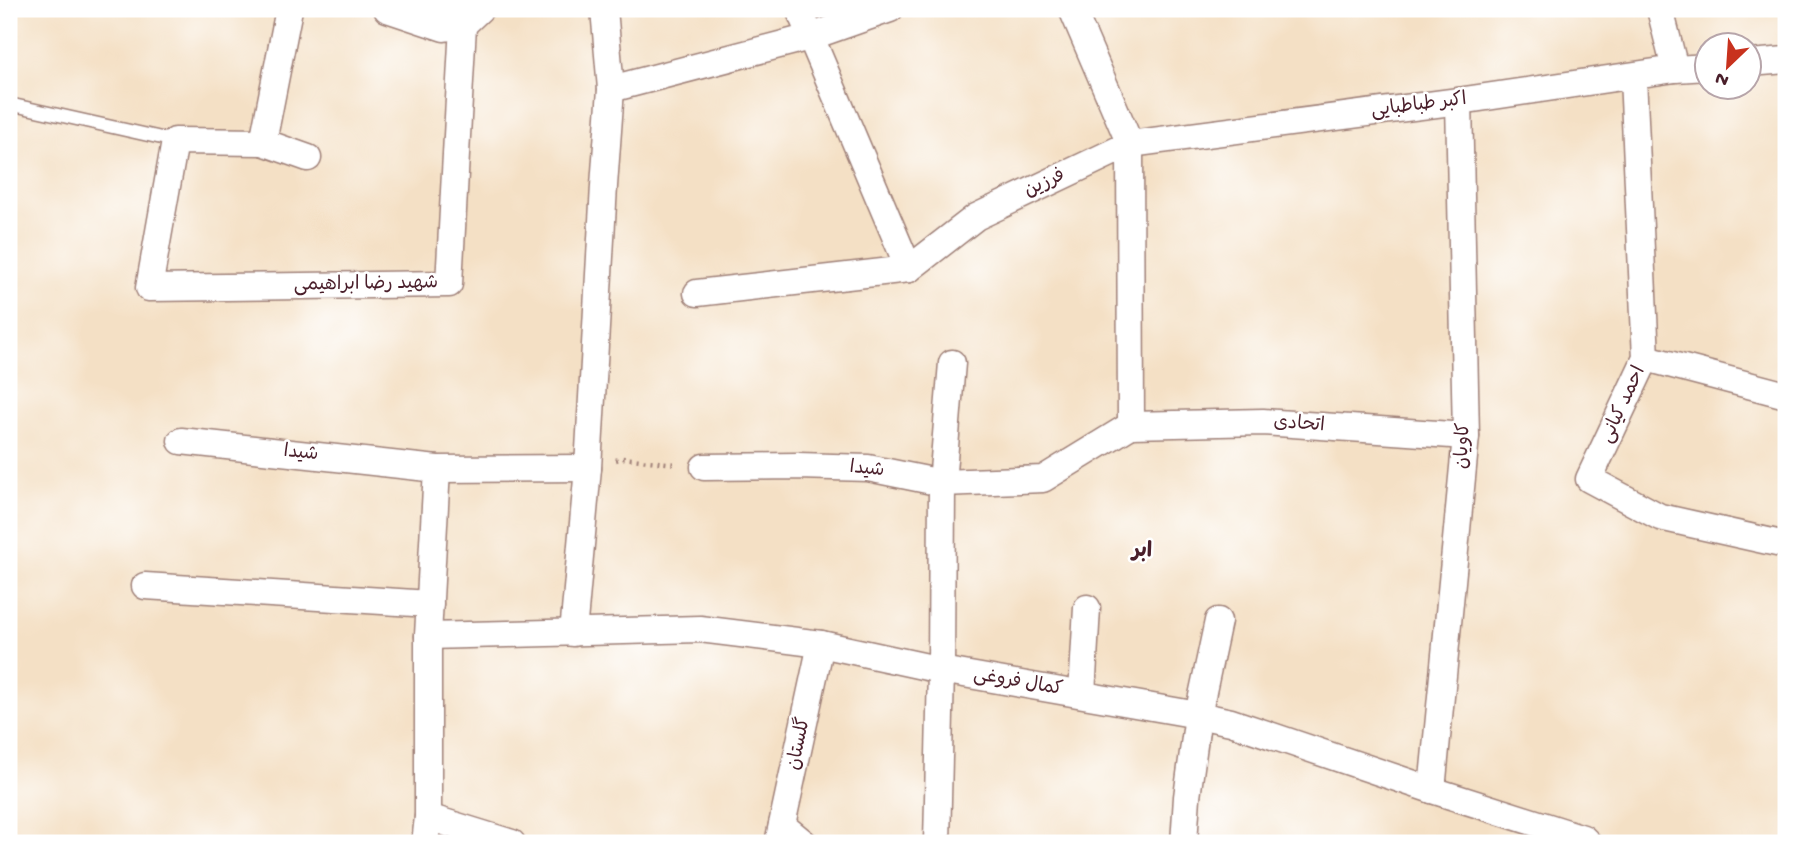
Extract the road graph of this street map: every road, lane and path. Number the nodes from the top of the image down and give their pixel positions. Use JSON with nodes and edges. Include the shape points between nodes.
{"nodes":[{"id":1,"x":289,"y":9,"type":"edge"},
{"id":2,"x":387,"y":9,"type":"edge"},
{"id":3,"x":604,"y":9,"type":"edge"},
{"id":4,"x":799,"y":9,"type":"edge"},
{"id":5,"x":890,"y":9,"type":"edge"},
{"id":6,"x":1072,"y":9,"type":"edge"},
{"id":7,"x":1660,"y":9,"type":"edge"},
{"id":8,"x":471,"y":17,"type":"edge"},
{"id":9,"x":810,"y":37,"type":"junction"},
{"id":10,"x":1786,"y":60,"type":"edge"},
{"id":11,"x":1764,"y":62,"type":"edge"},
{"id":12,"x":1694,"y":68,"type":"edge"},
{"id":13,"x":1675,"y":69,"type":"junction"},
{"id":14,"x":1633,"y":76,"type":"junction"},
{"id":15,"x":611,"y":89,"type":"junction"},
{"id":16,"x":1459,"y":101,"type":"junction"},
{"id":17,"x":9,"y":104,"type":"edge"},
{"id":18,"x":175,"y":141,"type":"junction"},
{"id":19,"x":263,"y":142,"type":"junction"},
{"id":20,"x":1130,"y":144,"type":"junction"},
{"id":21,"x":308,"y":158,"type":"dead end"},
{"id":22,"x":909,"y":269,"type":"junction"},
{"id":23,"x":697,"y":293,"type":"dead end"},
{"id":24,"x":1646,"y":358,"type":"junction"},
{"id":25,"x":951,"y":363,"type":"dead end"},
{"id":26,"x":1786,"y":395,"type":"edge"},
{"id":27,"x":1131,"y":425,"type":"junction"},
{"id":28,"x":1466,"y":436,"type":"junction"},
{"id":29,"x":181,"y":441,"type":"dead end"},
{"id":30,"x":704,"y":467,"type":"joint"},
{"id":31,"x":588,"y":468,"type":"junction"},
{"id":32,"x":437,"y":470,"type":"junction"},
{"id":33,"x":942,"y":483,"type":"junction"},
{"id":34,"x":1786,"y":545,"type":"edge"},
{"id":35,"x":145,"y":586,"type":"dead end"},
{"id":36,"x":430,"y":604,"type":"junction"},
{"id":37,"x":1087,"y":608,"type":"dead end"},
{"id":38,"x":1218,"y":621,"type":"dead end"},
{"id":39,"x":573,"y":633,"type":"junction"},
{"id":40,"x":428,"y":636,"type":"junction"},
{"id":41,"x":821,"y":644,"type":"junction"},
{"id":42,"x":941,"y":670,"type":"junction"},
{"id":43,"x":1082,"y":694,"type":"junction"},
{"id":44,"x":1198,"y":715,"type":"junction"},
{"id":45,"x":1432,"y":790,"type":"junction"},
{"id":46,"x":428,"y":817,"type":"junction"},
{"id":47,"x":780,"y":834,"type":"edge"},
{"id":48,"x":425,"y":843,"type":"edge"},
{"id":49,"x":512,"y":843,"type":"edge"},
{"id":50,"x":804,"y":843,"type":"edge"},
{"id":51,"x":937,"y":843,"type":"edge"},
{"id":52,"x":1184,"y":843,"type":"edge"},
{"id":53,"x":1588,"y":843,"type":"edge"}],
"edges":[{"from":1,"to":19,"type":"street"},
{"from":2,"to":8,"type":"street","via":[[444,28]]},
{"from":3,"to":15,"type":"street"},
{"from":4,"to":9,"type":"street"},
{"from":5,"to":9,"type":"street"},
{"from":6,"to":20,"type":"street"},
{"from":7,"to":13,"type":"street"},
{"from":8,"to":18,"type":"street","name":"شهید رضا ابراهیمی","via":[[449,284],[149,288]]},
{"from":9,"to":15,"type":"street"},
{"from":9,"to":22,"type":"street"},
{"from":10,"to":11,"type":"street"},
{"from":12,"to":13,"type":"street","name":"اکبر طباطبایی"},
{"from":13,"to":14,"type":"street","name":"اکبر طباطبایی"},
{"from":14,"to":16,"type":"street","name":"اکبر طباطبایی"},
{"from":14,"to":24,"type":"street","name":"احمد کیانی"},
{"from":15,"to":31,"type":"street"},
{"from":16,"to":20,"type":"street","name":"اکبر طباطبایی"},
{"from":16,"to":28,"type":"street","name":"کاویان"},
{"from":17,"to":18,"type":"lane"},
{"from":18,"to":19,"type":"street"},
{"from":19,"to":21,"type":"street"},
{"from":20,"to":22,"type":"street","name":"فرزین","via":[[976,217]]},
{"from":20,"to":27,"type":"street"},
{"from":22,"to":23,"type":"street"},
{"from":24,"to":26,"type":"street"},
{"from":24,"to":34,"type":"street","name":"احمد کیانی","via":[[1589,479],[1660,517]]},
{"from":25,"to":33,"type":"street"},
{"from":27,"to":28,"type":"street","name":"اتحادی","via":[[1263,422]]},
{"from":27,"to":33,"type":"street","name":"شیدا","via":[[1043,479]]},
{"from":28,"to":45,"type":"street","name":"کاویان"},
{"from":29,"to":32,"type":"street","name":"شیدا"},
{"from":30,"to":31,"type":"path","via":[[622,458]]},
{"from":30,"to":33,"type":"street","name":"شیدا","via":[[868,468]]},
{"from":31,"to":32,"type":"street","name":"شیدا"},
{"from":31,"to":39,"type":"street"},
{"from":32,"to":36,"type":"street"},
{"from":33,"to":42,"type":"street"},
{"from":35,"to":36,"type":"street"},
{"from":36,"to":40,"type":"street"},
{"from":37,"to":43,"type":"street"},
{"from":38,"to":44,"type":"street"},
{"from":39,"to":40,"type":"street","name":"کمال فروغی"},
{"from":39,"to":41,"type":"street","name":"کمال فروغی","via":[[700,629]]},
{"from":40,"to":46,"type":"street"},
{"from":41,"to":42,"type":"street","name":"کمال فروغی"},
{"from":41,"to":47,"type":"street","name":"گلستان"},
{"from":42,"to":43,"type":"street","name":"کمال فروغی"},
{"from":42,"to":51,"type":"street"},
{"from":43,"to":44,"type":"street","name":"کمال فروغی"},
{"from":44,"to":45,"type":"street","name":"کمال فروغی"},
{"from":44,"to":52,"type":"street"},
{"from":45,"to":53,"type":"street","name":"کمال فروغی"},
{"from":46,"to":48,"type":"street"},
{"from":46,"to":49,"type":"street"},
{"from":47,"to":50,"type":"street"}]}
